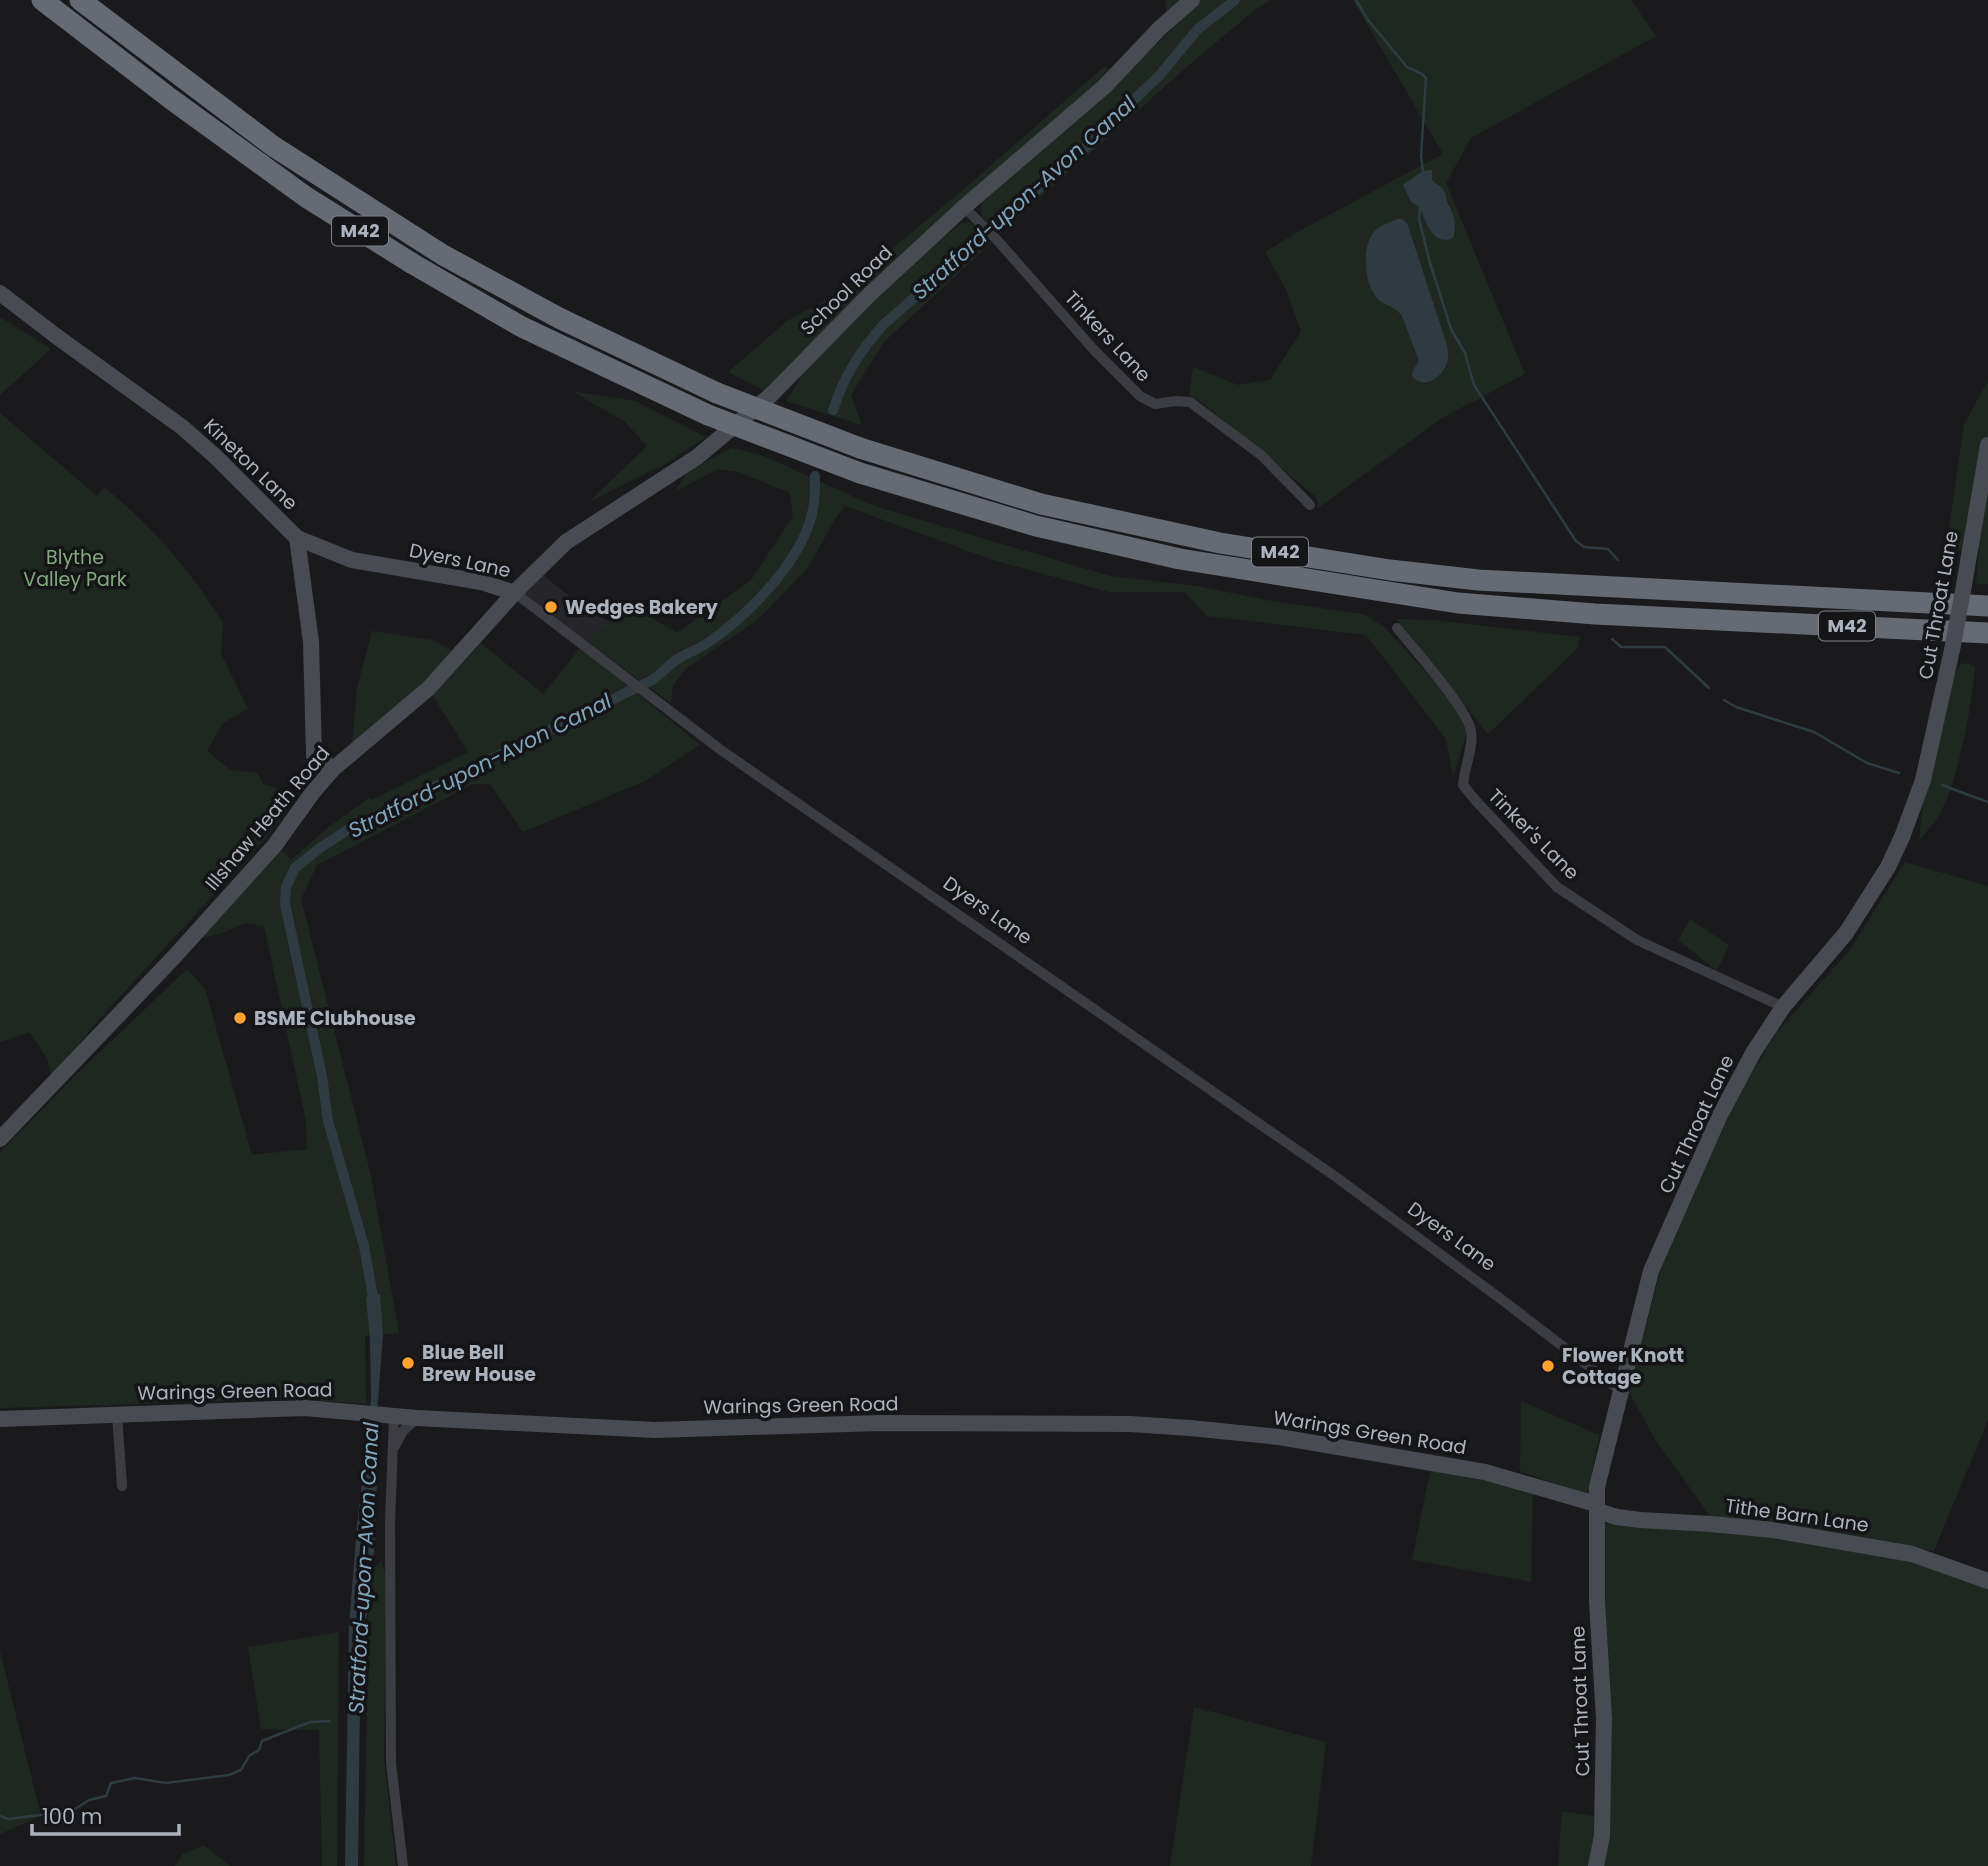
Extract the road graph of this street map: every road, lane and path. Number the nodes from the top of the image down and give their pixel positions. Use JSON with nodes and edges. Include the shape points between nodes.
{"nodes":[{"id":1,"x":42,"y":0,"type":"edge"},
{"id":2,"x":80,"y":0,"type":"edge"},
{"id":3,"x":1192,"y":0,"type":"edge"},
{"id":4,"x":964,"y":207,"type":"junction"},
{"id":5,"x":0,"y":293,"type":"edge"},
{"id":6,"x":1988,"y":444,"type":"edge"},
{"id":7,"x":1310,"y":505,"type":"dead end"},
{"id":8,"x":297,"y":538,"type":"junction"},
{"id":9,"x":515,"y":593,"type":"junction"},
{"id":10,"x":1988,"y":606,"type":"edge"},
{"id":11,"x":1397,"y":628,"type":"dead end"},
{"id":12,"x":1988,"y":633,"type":"edge"},
{"id":13,"x":314,"y":755,"type":"junction"},
{"id":14,"x":333,"y":769,"type":"junction"},
{"id":15,"x":313,"y":792,"type":"junction"},
{"id":16,"x":1783,"y":1007,"type":"junction"},
{"id":17,"x":0,"y":1139,"type":"edge"},
{"id":18,"x":1621,"y":1391,"type":"junction"},
{"id":19,"x":117,"y":1414,"type":"junction"},
{"id":20,"x":388,"y":1416,"type":"junction"},
{"id":21,"x":417,"y":1418,"type":"junction"},
{"id":22,"x":0,"y":1419,"type":"edge"},
{"id":23,"x":394,"y":1447,"type":"junction"},
{"id":24,"x":122,"y":1486,"type":"dead end"},
{"id":25,"x":1596,"y":1507,"type":"junction"},
{"id":26,"x":1988,"y":1581,"type":"edge"},
{"id":27,"x":403,"y":1866,"type":"edge"},
{"id":28,"x":1596,"y":1866,"type":"edge"}],
"edges":[{"from":1,"to":12,"type":"highway","number":"M42","bridge":true,"via":[[306,197],[413,264],[522,327],[708,415],[860,473],[1036,526],[1180,559],[1458,603]]},
{"from":2,"to":10,"type":"highway","number":"M42","bridge":true,"via":[[273,146],[443,255],[559,318],[717,393],[860,447],[1041,504],[1220,543],[1390,570],[1478,580]]},
{"from":3,"to":4,"type":"street","name":"School Road","via":[[1104,87]]},
{"from":4,"to":7,"type":"street","name":"Tinkers Lane","via":[[1140,396],[1155,404],[1190,402],[1261,455]]},
{"from":4,"to":9,"type":"street","name":"School Road","via":[[771,395],[697,457],[566,542]]},
{"from":5,"to":8,"type":"street","name":"Kineton Lane","via":[[182,427]]},
{"from":6,"to":16,"type":"street","name":"Cut Throat Lane","bridge":true,"via":[[1952,650],[1923,780],[1888,867],[1846,933]]},
{"from":8,"to":9,"type":"street","name":"Dyers Lane","via":[[352,561],[481,582]]},
{"from":8,"to":13,"type":"street","name":"Kineton Lane","via":[[311,642]]},
{"from":9,"to":14,"type":"street","name":"Illshaw Heath Road","via":[[429,688]]},
{"from":9,"to":18,"type":"street","name":"Dyers Lane","via":[[721,750],[1336,1177]]},
{"from":11,"to":16,"type":"street","name":"Tinker's Lane","via":[[1468,723],[1471,738],[1464,785],[1557,887],[1637,940]]},
{"from":13,"to":14,"type":"street"},
{"from":13,"to":15,"type":"street","name":"Kineton Lane"},
{"from":14,"to":15,"type":"street","name":"Illshaw Heath Road"},
{"from":15,"to":17,"type":"street","name":"Illshaw Heath Road","via":[[275,845],[175,956]]},
{"from":16,"to":18,"type":"street","name":"Cut Throat Lane","via":[[1719,1117],[1651,1271]]},
{"from":18,"to":25,"type":"street","name":"Cut Throat Lane"},
{"from":19,"to":20,"type":"street","name":"Warings Green Road","via":[[305,1408]]},
{"from":19,"to":22,"type":"street","name":"Warings Green Road"},
{"from":19,"to":24,"type":"street"},
{"from":20,"to":21,"type":"street","name":"Warings Green Road"},
{"from":20,"to":23,"type":"street"},
{"from":21,"to":23,"type":"street","via":[[402,1431]]},
{"from":21,"to":25,"type":"street","name":"Warings Green Road","via":[[655,1430],[880,1423],[1191,1428],[1279,1437],[1485,1472]]},
{"from":23,"to":27,"type":"street","via":[[391,1763]]},
{"from":25,"to":26,"type":"street","name":"Tithe Barn Lane","via":[[1617,1517],[1773,1531],[1912,1554]]},
{"from":25,"to":28,"type":"street","name":"Cut Throat Lane","via":[[1604,1772]]}]}
